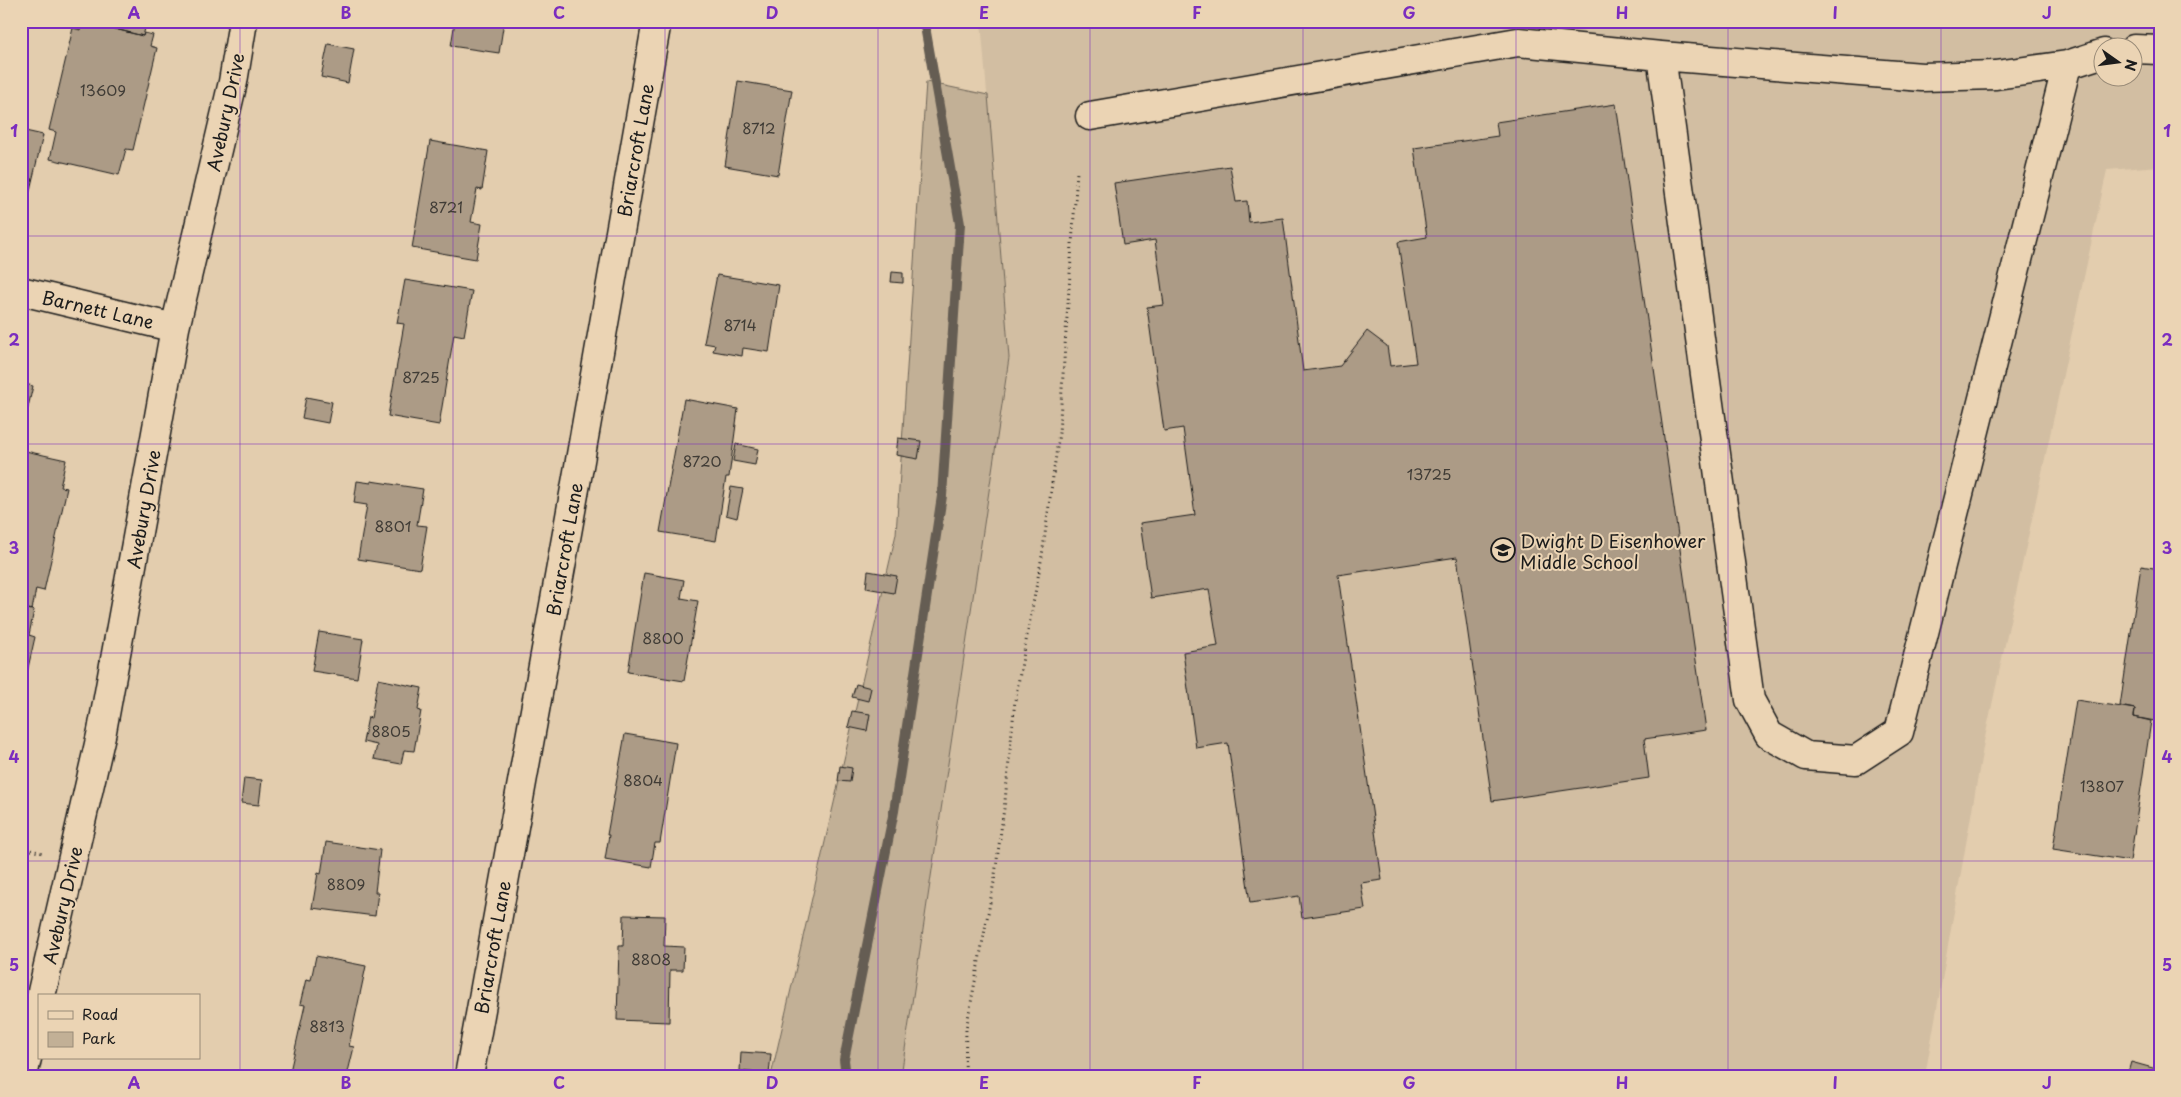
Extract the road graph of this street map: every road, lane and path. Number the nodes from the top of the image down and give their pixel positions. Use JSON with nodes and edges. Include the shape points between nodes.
{"nodes":[{"id":1,"x":243,"y":21,"type":"edge"},
{"id":2,"x":657,"y":21,"type":"edge"},
{"id":3,"x":2144,"y":49,"type":"edge"},
{"id":4,"x":2160,"y":50,"type":"edge"},
{"id":5,"x":1661,"y":56,"type":"junction"},
{"id":6,"x":2094,"y":56,"type":"edge"},
{"id":7,"x":2067,"y":65,"type":"junction"},
{"id":8,"x":1090,"y":116,"type":"dead end"},
{"id":9,"x":1077,"y":172,"type":"dead end"},
{"id":10,"x":21,"y":291,"type":"edge"},
{"id":11,"x":175,"y":328,"type":"junction"},
{"id":12,"x":41,"y":994,"type":"edge"},
{"id":13,"x":38,"y":1009,"type":"edge"},
{"id":14,"x":23,"y":1076,"type":"edge"},
{"id":15,"x":469,"y":1076,"type":"edge"},
{"id":16,"x":965,"y":1076,"type":"edge"}],
"edges":[{"from":1,"to":11,"type":"street","name":"Avebury Drive","via":[[233,82]]},
{"from":2,"to":15,"type":"street","name":"Briarcroft Lane"},
{"from":3,"to":4,"type":"street"},
{"from":5,"to":7,"type":"street","via":[[1922,77],[1996,75]]},
{"from":5,"to":7,"type":"street","via":[[1750,700],[1769,734],[1806,756],[1856,760],[1899,732]]},
{"from":5,"to":8,"type":"street","via":[[1518,42]]},
{"from":6,"to":7,"type":"street"},
{"from":9,"to":16,"type":"path","via":[[1059,433],[1042,556],[1015,700],[994,882],[966,1029]]},
{"from":10,"to":11,"type":"street","name":"Barnett Lane"},
{"from":11,"to":12,"type":"street","name":"Avebury Drive","via":[[102,731]]},
{"from":13,"to":14,"type":"street"}]}
